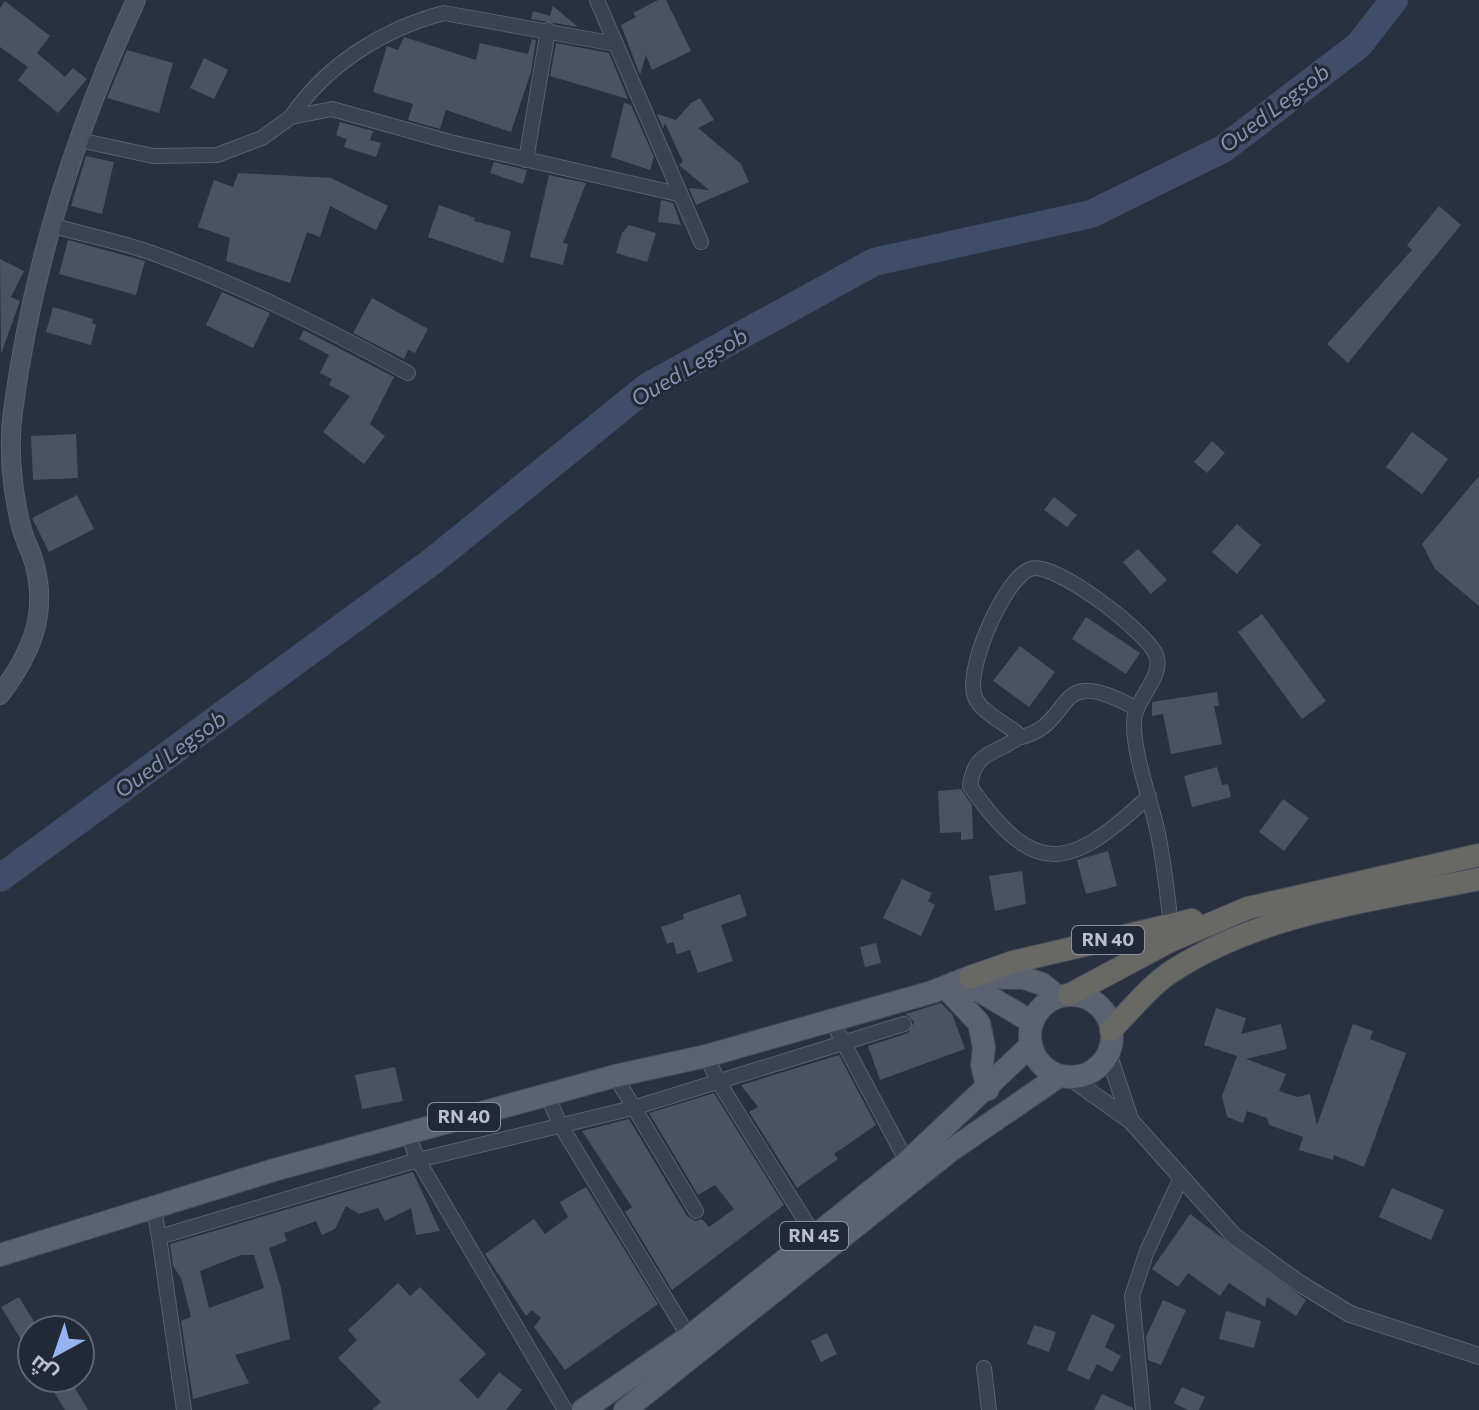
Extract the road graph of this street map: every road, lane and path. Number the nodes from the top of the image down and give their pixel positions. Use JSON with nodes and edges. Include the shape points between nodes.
{"nodes":[{"id":1,"x":136,"y":0,"type":"edge"},
{"id":2,"x":597,"y":0,"type":"edge"},
{"id":3,"x":548,"y":30,"type":"junction"},
{"id":4,"x":616,"y":44,"type":"junction"},
{"id":5,"x":291,"y":117,"type":"junction"},
{"id":6,"x":79,"y":140,"type":"junction"},
{"id":7,"x":526,"y":160,"type":"junction"},
{"id":8,"x":678,"y":194,"type":"junction"},
{"id":9,"x":51,"y":225,"type":"junction"},
{"id":10,"x":701,"y":242,"type":"dead end"},
{"id":11,"x":408,"y":373,"type":"dead end"},
{"id":12,"x":0,"y":695,"type":"edge"},
{"id":13,"x":1137,"y":709,"type":"junction"},
{"id":14,"x":1017,"y":738,"type":"junction"},
{"id":15,"x":1149,"y":796,"type":"junction"},
{"id":16,"x":1479,"y":855,"type":"edge"},
{"id":17,"x":1479,"y":879,"type":"edge"},
{"id":18,"x":1248,"y":908,"type":"junction"},
{"id":19,"x":1171,"y":925,"type":"junction"},
{"id":20,"x":970,"y":977,"type":"junction"},
{"id":21,"x":940,"y":991,"type":"junction"},
{"id":22,"x":1063,"y":996,"type":"junction"},
{"id":23,"x":832,"y":1021,"type":"junction"},
{"id":24,"x":904,"y":1024,"type":"dead end"},
{"id":25,"x":1111,"y":1030,"type":"junction"},
{"id":26,"x":1031,"y":1034,"type":"junction"},
{"id":27,"x":842,"y":1043,"type":"junction"},
{"id":28,"x":1108,"y":1053,"type":"junction"},
{"id":29,"x":706,"y":1056,"type":"junction"},
{"id":30,"x":615,"y":1076,"type":"junction"},
{"id":31,"x":1064,"y":1076,"type":"junction"},
{"id":32,"x":718,"y":1081,"type":"junction"},
{"id":33,"x":988,"y":1089,"type":"junction"},
{"id":34,"x":547,"y":1095,"type":"junction"},
{"id":35,"x":633,"y":1108,"type":"junction"},
{"id":36,"x":1131,"y":1121,"type":"junction"},
{"id":37,"x":561,"y":1126,"type":"junction"},
{"id":38,"x":407,"y":1132,"type":"junction"},
{"id":39,"x":418,"y":1160,"type":"junction"},
{"id":40,"x":907,"y":1162,"type":"junction"},
{"id":41,"x":274,"y":1170,"type":"junction"},
{"id":42,"x":1181,"y":1178,"type":"junction"},
{"id":43,"x":279,"y":1199,"type":"junction"},
{"id":44,"x":154,"y":1209,"type":"junction"},
{"id":45,"x":696,"y":1211,"type":"dead end"},
{"id":46,"x":814,"y":1235,"type":"junction"},
{"id":47,"x":159,"y":1237,"type":"junction"},
{"id":48,"x":0,"y":1255,"type":"edge"},
{"id":49,"x":689,"y":1337,"type":"junction"},
{"id":50,"x":1479,"y":1356,"type":"edge"},
{"id":51,"x":984,"y":1368,"type":"dead end"},
{"id":52,"x":184,"y":1410,"type":"edge"},
{"id":53,"x":565,"y":1410,"type":"edge"},
{"id":54,"x":583,"y":1410,"type":"edge"},
{"id":55,"x":625,"y":1410,"type":"edge"},
{"id":56,"x":989,"y":1410,"type":"edge"},
{"id":57,"x":1143,"y":1410,"type":"edge"}],
"edges":[{"from":1,"to":6,"type":"main road"},
{"from":2,"to":4,"type":"street"},
{"from":3,"to":4,"type":"street"},
{"from":3,"to":5,"type":"street","via":[[444,13],[416,20],[340,62],[310,88]]},
{"from":3,"to":7,"type":"street"},
{"from":4,"to":8,"type":"street"},
{"from":5,"to":6,"type":"street","via":[[262,138],[217,155],[153,156]]},
{"from":5,"to":7,"type":"street","via":[[314,110],[341,111]]},
{"from":6,"to":9,"type":"main road"},
{"from":7,"to":8,"type":"street"},
{"from":8,"to":10,"type":"street"},
{"from":9,"to":11,"type":"street","via":[[196,269]]},
{"from":9,"to":12,"type":"main road","via":[[23,342],[12,417],[15,493],[39,584],[39,615],[24,661]]},
{"from":13,"to":14,"type":"street","via":[[1090,688],[1069,695],[1034,734]]},
{"from":13,"to":14,"type":"street","via":[[1158,666],[1146,639],[1053,570],[1029,569],[1018,577],[990,624],[973,681],[978,702]]},
{"from":13,"to":15,"type":"street","via":[[1134,722]]},
{"from":14,"to":15,"type":"street","via":[[987,752],[972,770],[970,786],[1006,832],[1037,853],[1072,853]]},
{"from":15,"to":19,"type":"street"},
{"from":16,"to":18,"type":"highway"},
{"from":17,"to":25,"type":"highway","via":[[1358,901],[1251,933],[1171,971]]},
{"from":18,"to":19,"type":"highway","number":"RN 40"},
{"from":18,"to":22,"type":"highway"},
{"from":19,"to":20,"type":"highway","number":"RN 40"},
{"from":20,"to":21,"type":"main road","number":"RN 40"},
{"from":20,"to":22,"type":"main road","via":[[1024,978]]},
{"from":21,"to":23,"type":"main road","number":"RN 40"},
{"from":21,"to":26,"type":"main road","number":"RN 40","via":[[978,990]]},
{"from":21,"to":33,"type":"main road","via":[[979,1023]]},
{"from":22,"to":25,"type":"main road","via":[[1081,996],[1101,1008]]},
{"from":22,"to":26,"type":"main road","via":[[1047,1003]]},
{"from":23,"to":27,"type":"street"},
{"from":23,"to":29,"type":"main road","number":"RN 40"},
{"from":24,"to":27,"type":"street"},
{"from":25,"to":28,"type":"main road"},
{"from":26,"to":31,"type":"main road","via":[[1041,1064]]},
{"from":26,"to":33,"type":"main road","number":"RN 45"},
{"from":27,"to":32,"type":"street"},
{"from":27,"to":40,"type":"street"},
{"from":28,"to":31,"type":"main road","via":[[1092,1071]]},
{"from":28,"to":36,"type":"street"},
{"from":29,"to":30,"type":"main road","number":"RN 40"},
{"from":29,"to":32,"type":"street"},
{"from":30,"to":34,"type":"main road","number":"RN 40"},
{"from":30,"to":35,"type":"street"},
{"from":31,"to":36,"type":"street"},
{"from":31,"to":55,"type":"main road","number":"RN 45","via":[[938,1160]]},
{"from":32,"to":35,"type":"street"},
{"from":32,"to":46,"type":"street"},
{"from":33,"to":40,"type":"main road","number":"RN 45"},
{"from":34,"to":37,"type":"street"},
{"from":34,"to":38,"type":"main road","number":"RN 40"},
{"from":35,"to":37,"type":"street"},
{"from":35,"to":45,"type":"street"},
{"from":36,"to":42,"type":"street"},
{"from":37,"to":39,"type":"street"},
{"from":37,"to":49,"type":"street"},
{"from":38,"to":39,"type":"street"},
{"from":38,"to":41,"type":"main road","number":"RN 40"},
{"from":39,"to":43,"type":"street"},
{"from":39,"to":53,"type":"street"},
{"from":40,"to":46,"type":"main road","number":"RN 45"},
{"from":41,"to":43,"type":"street"},
{"from":41,"to":44,"type":"main road","number":"RN 40"},
{"from":42,"to":50,"type":"street","via":[[1234,1236],[1350,1314]]},
{"from":42,"to":57,"type":"street","via":[[1132,1296]]},
{"from":43,"to":47,"type":"street"},
{"from":44,"to":47,"type":"street"},
{"from":44,"to":48,"type":"main road","number":"RN 40"},
{"from":46,"to":49,"type":"main road","number":"RN 45"},
{"from":47,"to":52,"type":"street"},
{"from":49,"to":54,"type":"main road","number":"RN 45"},
{"from":51,"to":56,"type":"street"}]}
